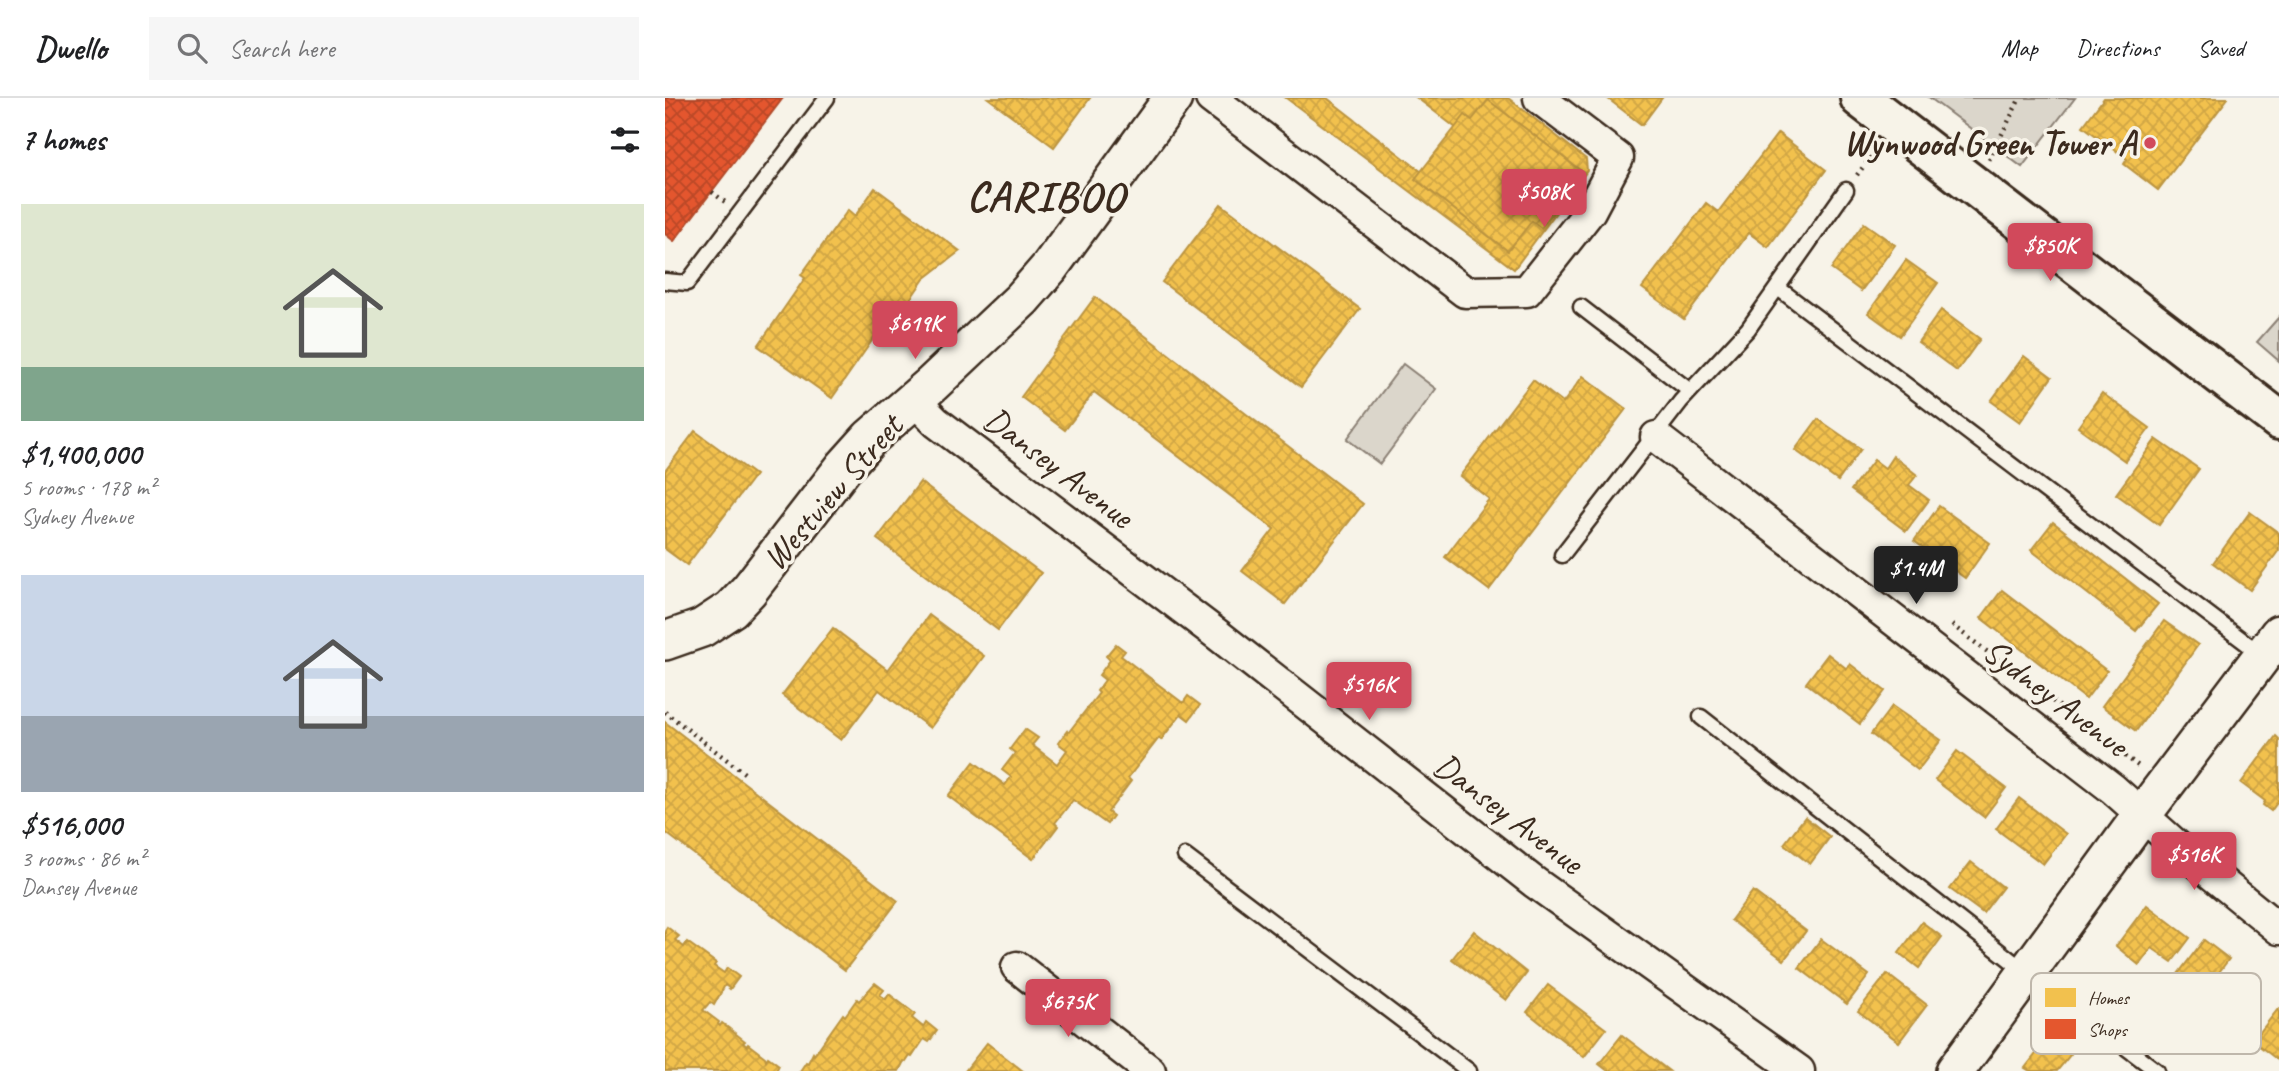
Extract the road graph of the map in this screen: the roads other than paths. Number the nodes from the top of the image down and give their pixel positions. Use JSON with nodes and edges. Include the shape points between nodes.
{"nodes":[{"id":1,"x":827,"y":98,"type":"edge"},
{"id":2,"x":1173,"y":98,"type":"edge"},
{"id":3,"x":1211,"y":98,"type":"edge"},
{"id":4,"x":1539,"y":98,"type":"edge"},
{"id":5,"x":1860,"y":98,"type":"edge"},
{"id":6,"x":1846,"y":190,"type":"road end"},
{"id":7,"x":665,"y":281,"type":"edge"},
{"id":8,"x":1778,"y":288,"type":"junction"},
{"id":9,"x":1581,"y":307,"type":"dead end"},
{"id":10,"x":1691,"y":391,"type":"junction"},
{"id":11,"x":914,"y":400,"type":"junction"},
{"id":12,"x":2279,"y":420,"type":"edge"},
{"id":13,"x":1655,"y":436,"type":"junction"},
{"id":14,"x":1562,"y":555,"type":"dead end"},
{"id":15,"x":665,"y":641,"type":"edge"},
{"id":16,"x":2271,"y":645,"type":"edge"},
{"id":17,"x":1700,"y":717,"type":"dead end"},
{"id":18,"x":2142,"y":815,"type":"junction"},
{"id":19,"x":1185,"y":856,"type":"dead end"},
{"id":20,"x":2279,"y":929,"type":"edge"},
{"id":21,"x":1017,"y":967,"type":"dead end"},
{"id":22,"x":2027,"y":973,"type":"junction"},
{"id":23,"x":2031,"y":976,"type":"edge"},
{"id":24,"x":2134,"y":1054,"type":"edge"},
{"id":25,"x":1150,"y":1071,"type":"edge"},
{"id":26,"x":1469,"y":1071,"type":"edge"},
{"id":27,"x":1799,"y":1071,"type":"edge"},
{"id":28,"x":1955,"y":1071,"type":"edge"},
{"id":29,"x":2157,"y":1071,"type":"edge"}],
"edges":[{"from":1,"to":7,"type":"lane","via":[[687,283]]},
{"from":2,"to":11,"type":"street","name":"Westview Street","via":[[1049,268],[997,324]]},
{"from":3,"to":4,"type":"street","via":[[1465,292],[1527,291],[1590,211],[1618,158]]},
{"from":5,"to":12,"type":"main road"},
{"from":6,"to":8,"type":"lane"},
{"from":8,"to":10,"type":"lane","via":[[1748,329]]},
{"from":8,"to":16,"type":"lane"},
{"from":9,"to":10,"type":"lane"},
{"from":10,"to":13,"type":"lane"},
{"from":11,"to":15,"type":"street","name":"Westview Street","via":[[844,467],[731,609],[702,628]]},
{"from":11,"to":27,"type":"street","name":"Dansey Avenue","via":[[936,422],[1503,859]]},
{"from":13,"to":14,"type":"lane"},
{"from":13,"to":18,"type":"street","name":"Sydney Avenue"},
{"from":16,"to":18,"type":"street"},
{"from":17,"to":22,"type":"lane"},
{"from":18,"to":20,"type":"street","name":"Sydney Avenue"},
{"from":18,"to":22,"type":"street"},
{"from":19,"to":26,"type":"lane"},
{"from":21,"to":25,"type":"street"},
{"from":22,"to":23,"type":"lane"},
{"from":22,"to":28,"type":"street"},
{"from":24,"to":29,"type":"lane"}]}
